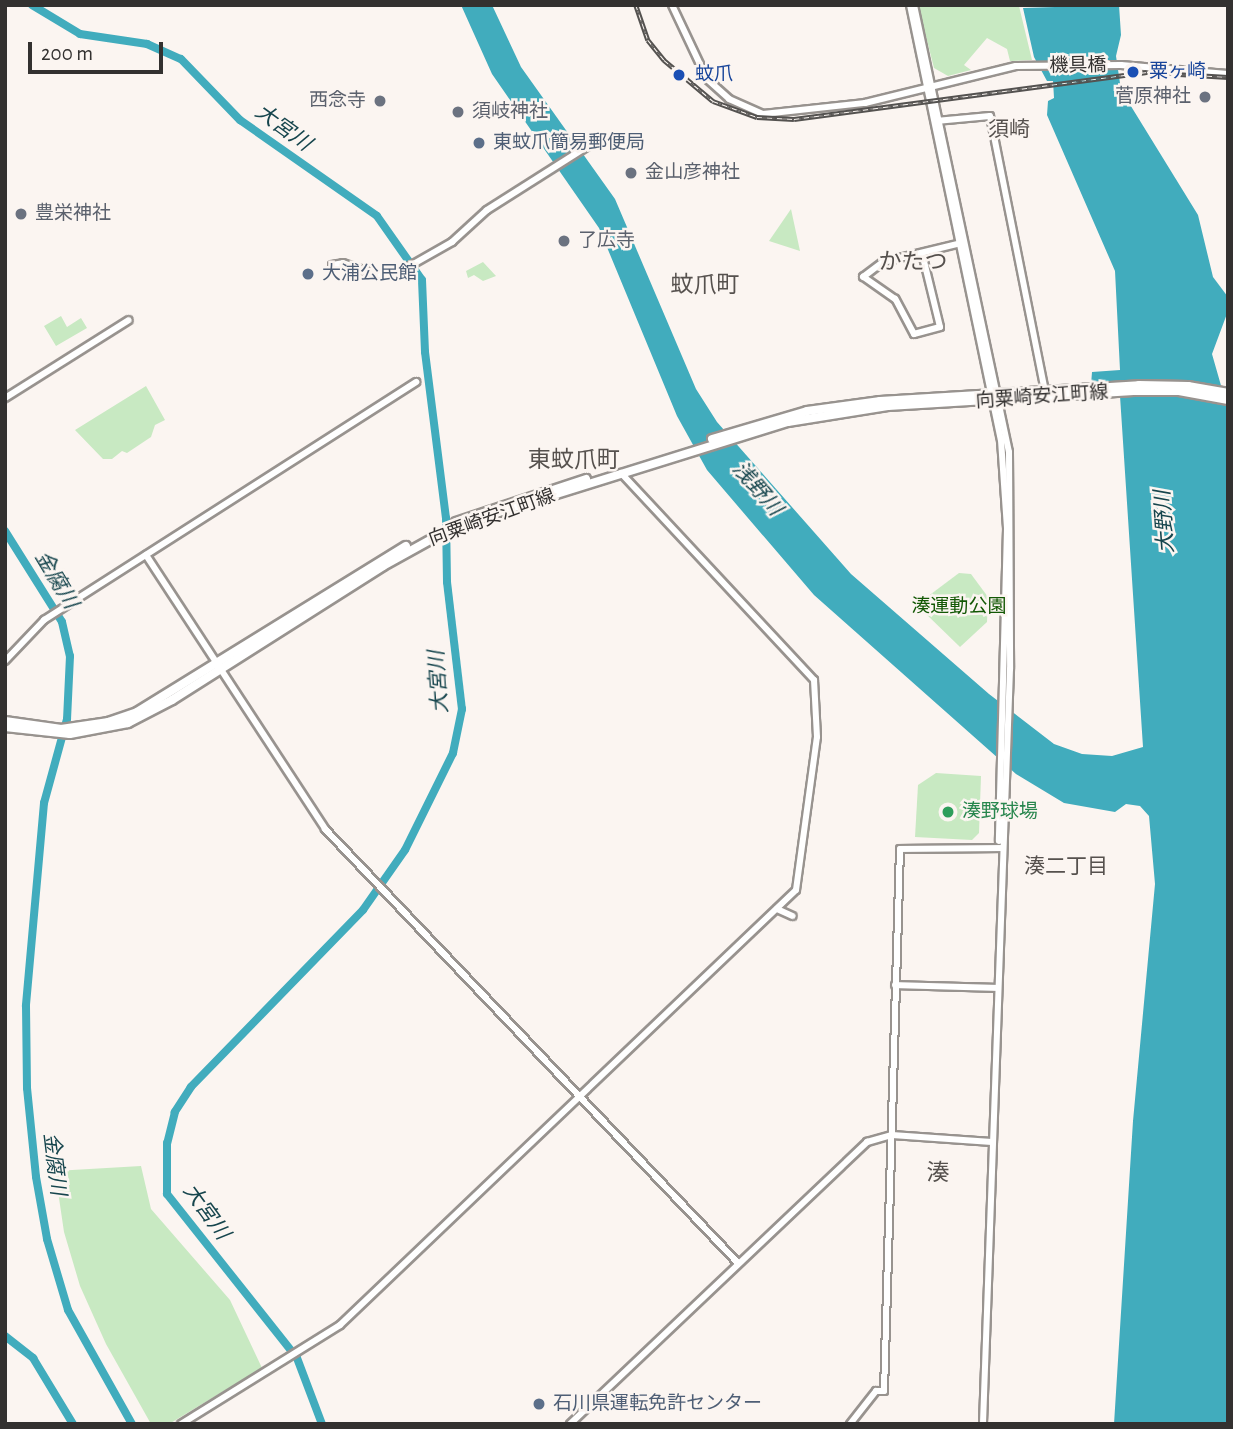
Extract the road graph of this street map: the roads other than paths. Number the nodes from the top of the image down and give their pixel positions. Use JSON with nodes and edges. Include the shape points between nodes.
{"nodes":[{"id":1,"x":672,"y":5,"type":"edge"},
{"id":2,"x":912,"y":5,"type":"edge"},
{"id":3,"x":1228,"y":74,"type":"edge"},
{"id":4,"x":930,"y":85,"type":"junction"},
{"id":5,"x":936,"y":121,"type":"junction"},
{"id":6,"x":588,"y":146,"type":"dead end"},
{"id":7,"x":962,"y":243,"type":"junction"},
{"id":8,"x":922,"y":253,"type":"junction"},
{"id":9,"x":332,"y":265,"type":"dead end"},
{"id":10,"x":129,"y":320,"type":"dead end"},
{"id":11,"x":416,"y":382,"type":"dead end"},
{"id":12,"x":1059,"y":393,"type":"junction"},
{"id":13,"x":1228,"y":393,"type":"edge"},
{"id":14,"x":1046,"y":394,"type":"junction"},
{"id":15,"x":997,"y":397,"type":"junction"},
{"id":16,"x":5,"y":398,"type":"edge"},
{"id":17,"x":1228,"y":400,"type":"edge"},
{"id":18,"x":626,"y":470,"type":"junction"},
{"id":19,"x":146,"y":555,"type":"junction"},
{"id":20,"x":5,"y":661,"type":"edge"},
{"id":21,"x":218,"y":667,"type":"junction"},
{"id":22,"x":5,"y":721,"type":"edge"},
{"id":23,"x":5,"y":727,"type":"edge"},
{"id":24,"x":23,"y":728,"type":"junction"},
{"id":25,"x":1000,"y":848,"type":"junction"},
{"id":26,"x":777,"y":909,"type":"junction"},
{"id":27,"x":793,"y":916,"type":"dead end"},
{"id":28,"x":895,"y":985,"type":"junction"},
{"id":29,"x":997,"y":988,"type":"junction"},
{"id":30,"x":580,"y":1097,"type":"junction"},
{"id":31,"x":892,"y":1135,"type":"junction"},
{"id":32,"x":992,"y":1142,"type":"junction"},
{"id":33,"x":738,"y":1263,"type":"junction"},
{"id":34,"x":181,"y":1424,"type":"edge"},
{"id":35,"x":570,"y":1424,"type":"edge"},
{"id":36,"x":850,"y":1424,"type":"edge"},
{"id":37,"x":983,"y":1424,"type":"edge"}],
"edges":[{"from":1,"to":4,"type":"street","name":"機具橋","via":[[707,79],[729,99],[763,114],[865,103]]},
{"from":2,"to":4,"type":"street"},
{"from":3,"to":4,"type":"street","name":"機具橋","via":[[1121,65],[998,67]]},
{"from":4,"to":5,"type":"street"},
{"from":5,"to":7,"type":"street"},
{"from":5,"to":14,"type":"street","via":[[990,116]]},
{"from":6,"to":9,"type":"street","via":[[486,209],[461,236],[419,261],[385,275]]},
{"from":7,"to":8,"type":"street"},
{"from":7,"to":15,"type":"street"},
{"from":8,"to":8,"type":"street","via":[[883,262],[863,277],[895,299],[914,334],[940,327]]},
{"from":10,"to":16,"type":"street"},
{"from":11,"to":19,"type":"street"},
{"from":12,"to":13,"type":"main road","name":"向粟崎安江町線","via":[[1165,384]]},
{"from":12,"to":14,"type":"main road","name":"向粟崎安江町線"},
{"from":12,"to":17,"type":"main road","name":"向粟崎安江町線","via":[[1159,390]]},
{"from":14,"to":15,"type":"main road","name":"向粟崎安江町線"},
{"from":15,"to":18,"type":"main road","name":"向粟崎安江町線","via":[[873,407],[771,424]]},
{"from":15,"to":25,"type":"street","via":[[1009,452],[1012,527]]},
{"from":18,"to":21,"type":"main road","name":"向粟崎安江町線","via":[[456,525],[416,543]]},
{"from":18,"to":26,"type":"street","via":[[814,680],[817,737],[796,890]]},
{"from":19,"to":20,"type":"street","via":[[44,620]]},
{"from":19,"to":21,"type":"street"},
{"from":21,"to":24,"type":"main road","name":"向粟崎安江町線","via":[[126,720],[70,734]]},
{"from":21,"to":30,"type":"street","via":[[309,807],[360,868]]},
{"from":22,"to":24,"type":"main road","name":"向粟崎安江町線"},
{"from":23,"to":24,"type":"main road","name":"向粟崎安江町線"},
{"from":25,"to":28,"type":"street","via":[[900,849]]},
{"from":25,"to":29,"type":"street"},
{"from":26,"to":27,"type":"street"},
{"from":26,"to":30,"type":"street"},
{"from":28,"to":29,"type":"street"},
{"from":28,"to":31,"type":"street"},
{"from":29,"to":32,"type":"street"},
{"from":30,"to":33,"type":"street"},
{"from":30,"to":34,"type":"street","via":[[352,1314],[302,1351]]},
{"from":31,"to":32,"type":"street"},
{"from":31,"to":33,"type":"street","via":[[867,1142]]},
{"from":31,"to":36,"type":"street","via":[[884,1391],[876,1391]]},
{"from":32,"to":37,"type":"street"},
{"from":33,"to":35,"type":"street"}]}
